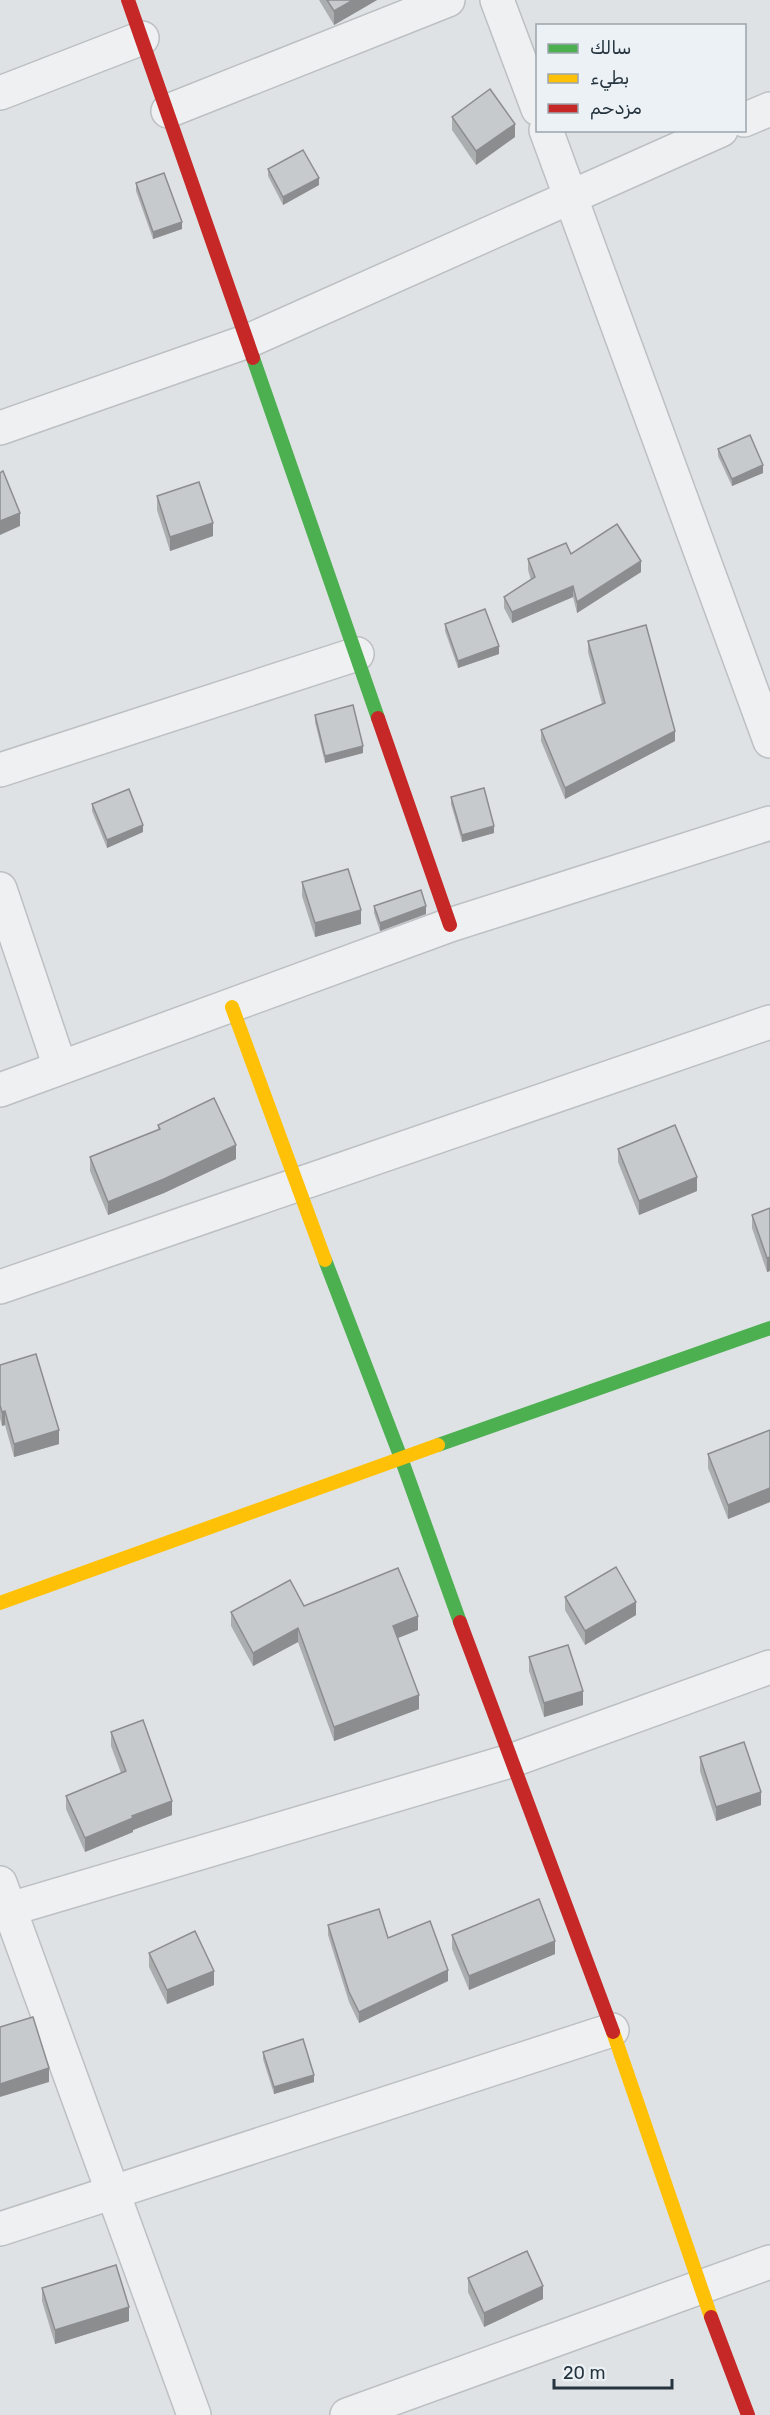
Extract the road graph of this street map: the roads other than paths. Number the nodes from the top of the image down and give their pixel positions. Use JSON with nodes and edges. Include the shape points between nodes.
{"nodes":[{"id":1,"x":128,"y":0,"type":"edge"},
{"id":2,"x":448,"y":0,"type":"edge"},
{"id":3,"x":496,"y":0,"type":"edge"},
{"id":4,"x":142,"y":38,"type":"junction"},
{"id":5,"x":0,"y":93,"type":"edge"},
{"id":6,"x":536,"y":106,"type":"edge"},
{"id":7,"x":770,"y":109,"type":"edge"},
{"id":8,"x":168,"y":111,"type":"junction"},
{"id":9,"x":746,"y":119,"type":"edge"},
{"id":10,"x":547,"y":132,"type":"edge"},
{"id":11,"x":716,"y":132,"type":"edge"},
{"id":12,"x":570,"y":196,"type":"junction"},
{"id":13,"x":248,"y":341,"type":"junction"},
{"id":14,"x":0,"y":428,"type":"edge"},
{"id":15,"x":357,"y":654,"type":"junction"},
{"id":16,"x":770,"y":741,"type":"edge"},
{"id":17,"x":0,"y":770,"type":"edge"},
{"id":18,"x":770,"y":823,"type":"edge"},
{"id":19,"x":0,"y":890,"type":"edge"},
{"id":20,"x":450,"y":925,"type":"junction"},
{"id":21,"x":232,"y":1006,"type":"junction"},
{"id":22,"x":770,"y":1022,"type":"edge"},
{"id":23,"x":60,"y":1067,"type":"junction"},
{"id":24,"x":0,"y":1090,"type":"edge"},
{"id":25,"x":296,"y":1183,"type":"junction"},
{"id":26,"x":0,"y":1287,"type":"edge"},
{"id":27,"x":770,"y":1328,"type":"edge"},
{"id":28,"x":401,"y":1458,"type":"junction"},
{"id":29,"x":0,"y":1603,"type":"edge"},
{"id":30,"x":770,"y":1667,"type":"edge"},
{"id":31,"x":510,"y":1761,"type":"junction"},
{"id":32,"x":3,"y":1901,"type":"edge"},
{"id":33,"x":612,"y":2030,"type":"junction"},
{"id":34,"x":112,"y":2192,"type":"junction"},
{"id":35,"x":0,"y":2229,"type":"edge"},
{"id":36,"x":770,"y":2262,"type":"edge"},
{"id":37,"x":700,"y":2286,"type":"junction"},
{"id":38,"x":194,"y":2415,"type":"edge"},
{"id":39,"x":347,"y":2415,"type":"edge"},
{"id":40,"x":748,"y":2415,"type":"edge"}],
"edges":[{"from":1,"to":4,"type":"street"},
{"from":2,"to":8,"type":"street"},
{"from":3,"to":6,"type":"street"},
{"from":4,"to":5,"type":"street"},
{"from":4,"to":8,"type":"street"},
{"from":7,"to":9,"type":"street"},
{"from":8,"to":13,"type":"street"},
{"from":10,"to":12,"type":"street"},
{"from":11,"to":12,"type":"street"},
{"from":12,"to":13,"type":"street"},
{"from":12,"to":16,"type":"street"},
{"from":13,"to":14,"type":"street"},
{"from":13,"to":15,"type":"street"},
{"from":15,"to":17,"type":"street"},
{"from":15,"to":20,"type":"street"},
{"from":18,"to":20,"type":"street"},
{"from":19,"to":23,"type":"street"},
{"from":20,"to":21,"type":"street"},
{"from":21,"to":23,"type":"street"},
{"from":21,"to":25,"type":"street"},
{"from":22,"to":25,"type":"street"},
{"from":23,"to":24,"type":"street"},
{"from":25,"to":26,"type":"street"},
{"from":25,"to":28,"type":"street"},
{"from":27,"to":28,"type":"street"},
{"from":28,"to":29,"type":"street"},
{"from":28,"to":31,"type":"street"},
{"from":30,"to":31,"type":"street"},
{"from":31,"to":32,"type":"street"},
{"from":31,"to":33,"type":"street"},
{"from":32,"to":34,"type":"street"},
{"from":33,"to":34,"type":"street"},
{"from":33,"to":37,"type":"street"},
{"from":34,"to":35,"type":"street"},
{"from":34,"to":38,"type":"street"},
{"from":36,"to":37,"type":"street"},
{"from":37,"to":39,"type":"street"},
{"from":37,"to":40,"type":"street"}]}
